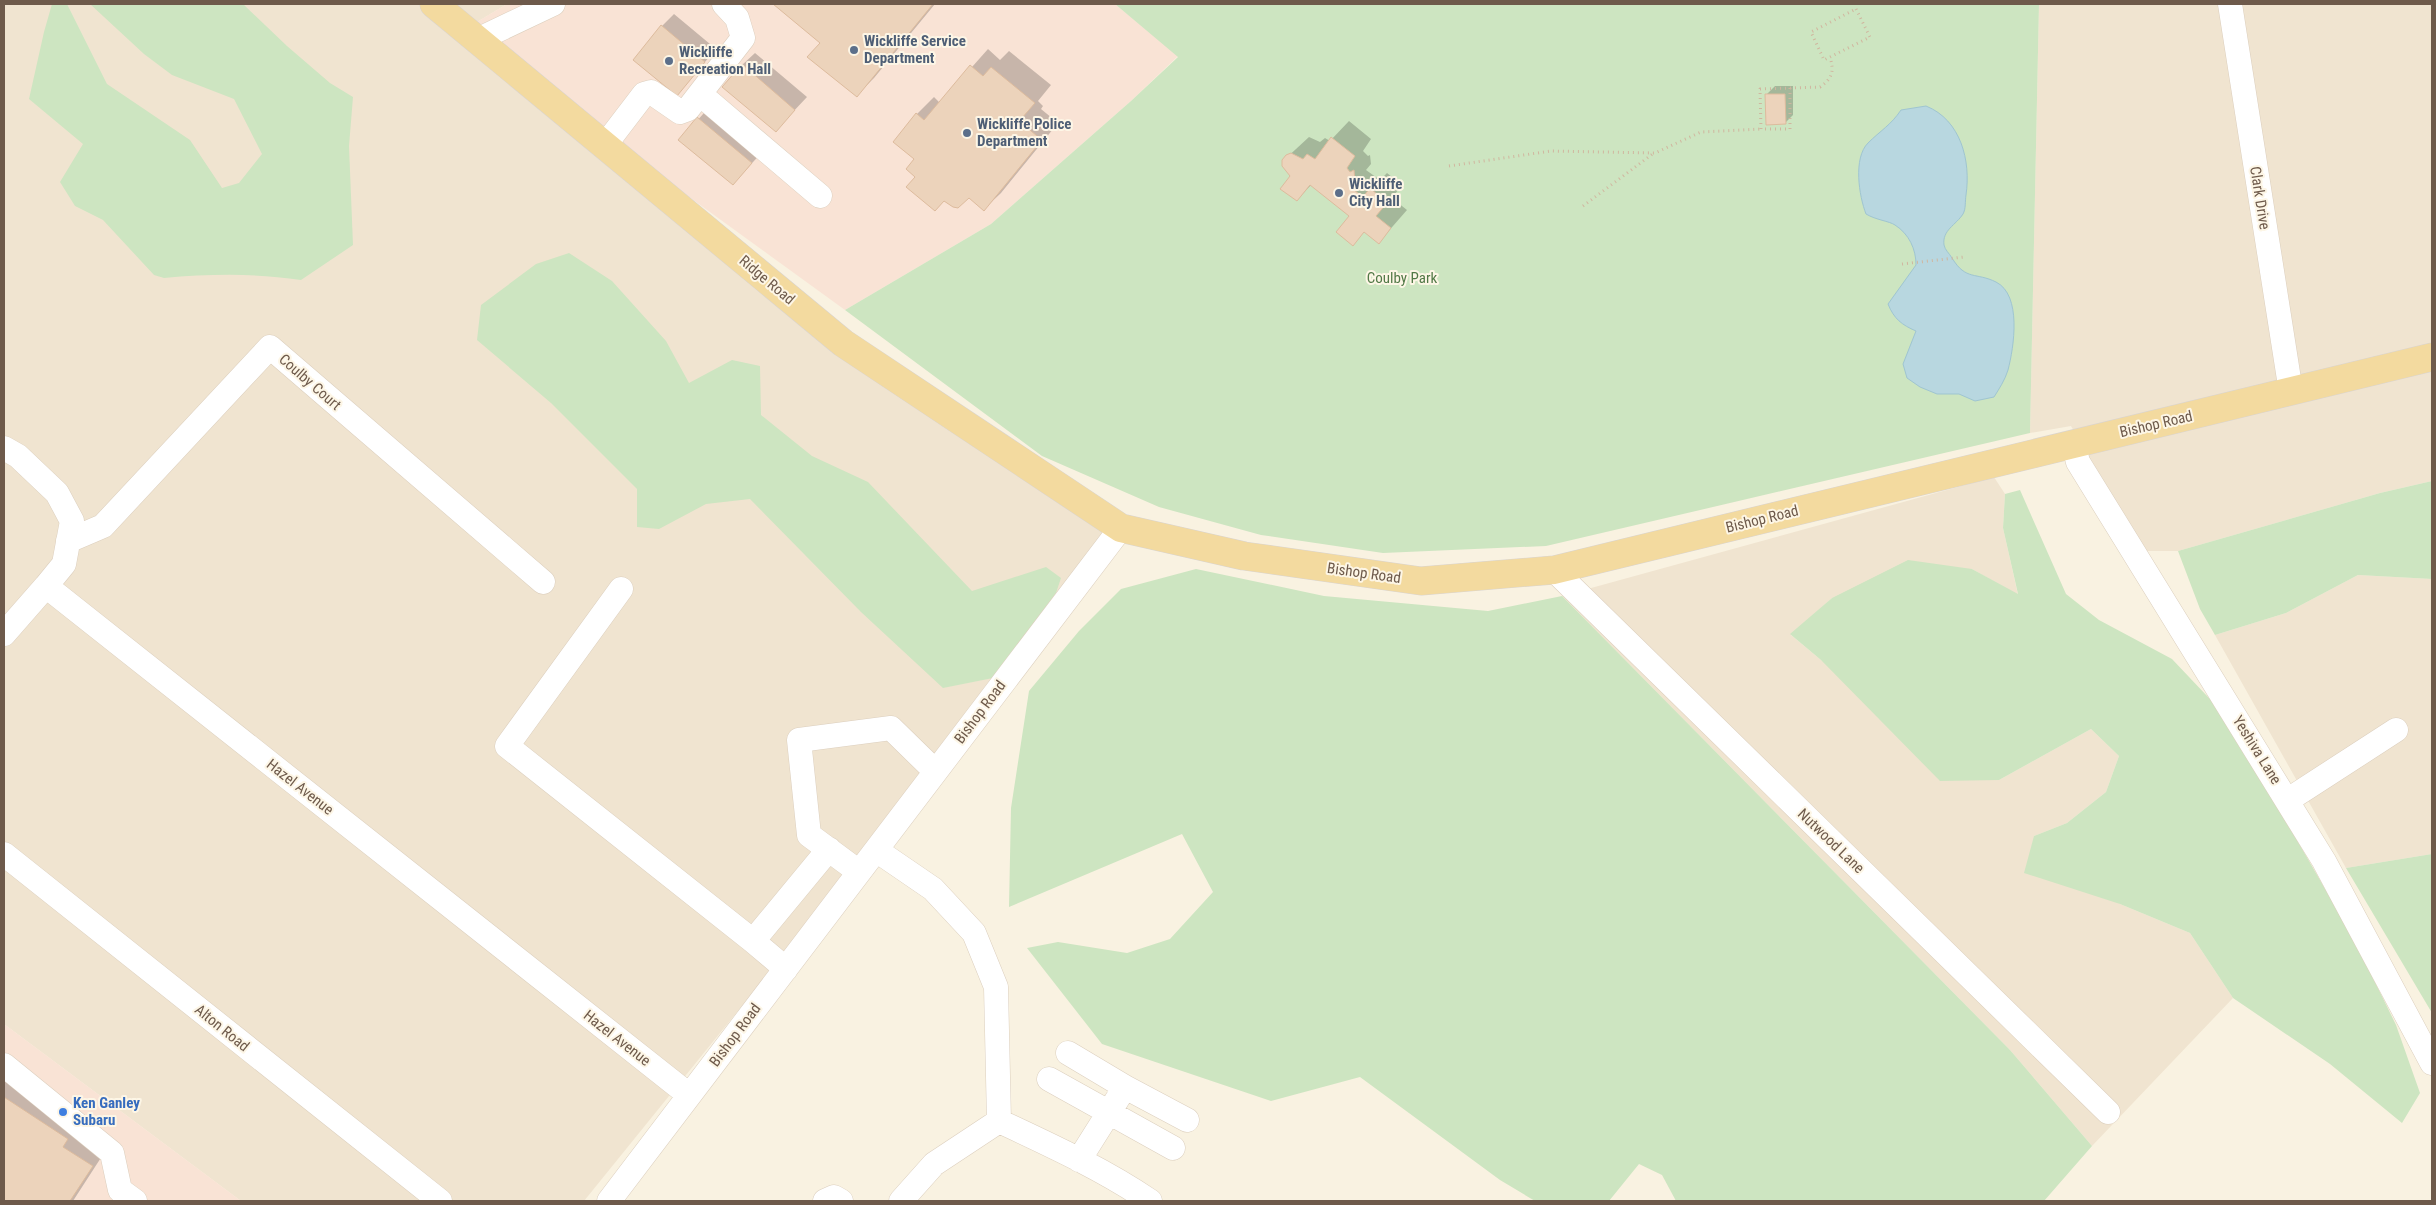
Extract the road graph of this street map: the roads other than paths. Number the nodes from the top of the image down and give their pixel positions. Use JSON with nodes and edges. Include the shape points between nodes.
{"nodes":[{"id":1,"x":434,"y":4,"type":"edge"},
{"id":2,"x":553,"y":4,"type":"edge"},
{"id":3,"x":724,"y":4,"type":"edge"},
{"id":4,"x":2230,"y":4,"type":"edge"},
{"id":5,"x":478,"y":40,"type":"junction"},
{"id":6,"x":700,"y":94,"type":"junction"},
{"id":7,"x":605,"y":145,"type":"junction"},
{"id":8,"x":820,"y":196,"type":"dead end"},
{"id":9,"x":2432,"y":357,"type":"edge"},
{"id":10,"x":2291,"y":392,"type":"junction"},
{"id":11,"x":2073,"y":443,"type":"junction"},
{"id":12,"x":4,"y":448,"type":"edge"},
{"id":13,"x":1120,"y":528,"type":"junction"},
{"id":14,"x":68,"y":540,"type":"junction"},
{"id":15,"x":1554,"y":570,"type":"junction"},
{"id":16,"x":543,"y":582,"type":"dead end"},
{"id":17,"x":46,"y":586,"type":"junction"},
{"id":18,"x":621,"y":589,"type":"dead end"},
{"id":19,"x":4,"y":634,"type":"edge"},
{"id":20,"x":2396,"y":730,"type":"dead end"},
{"id":21,"x":935,"y":772,"type":"junction"},
{"id":22,"x":2288,"y":800,"type":"junction"},
{"id":23,"x":829,"y":849,"type":"junction"},
{"id":24,"x":876,"y":850,"type":"junction"},
{"id":25,"x":4,"y":854,"type":"edge"},
{"id":26,"x":859,"y":872,"type":"junction"},
{"id":27,"x":753,"y":941,"type":"junction"},
{"id":28,"x":786,"y":968,"type":"junction"},
{"id":29,"x":1068,"y":1053,"type":"dead end"},
{"id":30,"x":2432,"y":1063,"type":"edge"},
{"id":31,"x":4,"y":1066,"type":"edge"},
{"id":32,"x":1049,"y":1079,"type":"dead end"},
{"id":33,"x":1125,"y":1087,"type":"junction"},
{"id":34,"x":689,"y":1095,"type":"junction"},
{"id":35,"x":1109,"y":1112,"type":"junction"},
{"id":36,"x":2108,"y":1112,"type":"dead end"},
{"id":37,"x":1187,"y":1120,"type":"dead end"},
{"id":38,"x":999,"y":1121,"type":"junction"},
{"id":39,"x":1172,"y":1148,"type":"dead end"},
{"id":40,"x":1079,"y":1160,"type":"junction"},
{"id":41,"x":135,"y":1201,"type":"edge"},
{"id":42,"x":440,"y":1201,"type":"edge"},
{"id":43,"x":609,"y":1201,"type":"edge"},
{"id":44,"x":825,"y":1201,"type":"edge"},
{"id":45,"x":841,"y":1201,"type":"edge"},
{"id":46,"x":901,"y":1201,"type":"edge"},
{"id":47,"x":1150,"y":1201,"type":"edge"}],
"edges":[{"from":1,"to":5,"type":"main road","name":"Ridge Road"},
{"from":2,"to":5,"type":"street"},
{"from":3,"to":6,"type":"street","via":[[737,18],[743,38]]},
{"from":4,"to":10,"type":"street","name":"Clark Drive"},
{"from":5,"to":7,"type":"main road","name":"Ridge Road"},
{"from":6,"to":7,"type":"street","via":[[688,109],[680,112],[651,92],[644,94]]},
{"from":6,"to":8,"type":"street"},
{"from":7,"to":13,"type":"main road","name":"Ridge Road","via":[[843,342]]},
{"from":9,"to":10,"type":"main road","name":"Bishop Road"},
{"from":10,"to":11,"type":"main road","name":"Bishop Road"},
{"from":11,"to":15,"type":"main road","name":"Bishop Road"},
{"from":11,"to":22,"type":"street","name":"Yeshiva Lane","via":[[2078,462]]},
{"from":12,"to":14,"type":"street","via":[[18,456],[57,493],[72,521]]},
{"from":13,"to":15,"type":"main road","name":"Bishop Road","via":[[1244,556],[1420,581]]},
{"from":13,"to":21,"type":"street","name":"Bishop Road"},
{"from":14,"to":16,"type":"street","name":"Coulby Court","via":[[102,526],[270,347]]},
{"from":14,"to":17,"type":"street","via":[[64,564]]},
{"from":15,"to":36,"type":"street","name":"Nutwood Lane"},
{"from":17,"to":19,"type":"street"},
{"from":17,"to":34,"type":"street","name":"Hazel Avenue"},
{"from":18,"to":27,"type":"street","via":[[507,746]]},
{"from":20,"to":22,"type":"street"},
{"from":21,"to":23,"type":"street","via":[[891,728],[799,740],[809,834]]},
{"from":21,"to":24,"type":"street","name":"Bishop Road"},
{"from":22,"to":30,"type":"street","name":"Yeshiva Lane"},
{"from":23,"to":26,"type":"street"},
{"from":23,"to":27,"type":"street"},
{"from":24,"to":26,"type":"street","name":"Bishop Road"},
{"from":24,"to":38,"type":"street","via":[[933,889],[974,933],[996,987]]},
{"from":25,"to":42,"type":"street","name":"Alton Road"},
{"from":26,"to":28,"type":"street","name":"Bishop Road"},
{"from":27,"to":28,"type":"street"},
{"from":28,"to":34,"type":"street","name":"Bishop Road"},
{"from":29,"to":33,"type":"street"},
{"from":31,"to":41,"type":"street","via":[[112,1153],[120,1190]]},
{"from":32,"to":35,"type":"street"},
{"from":33,"to":35,"type":"street"},
{"from":33,"to":37,"type":"street"},
{"from":34,"to":43,"type":"street","name":"Bishop Road"},
{"from":35,"to":39,"type":"street"},
{"from":35,"to":40,"type":"street"},
{"from":38,"to":40,"type":"street"},
{"from":38,"to":46,"type":"street","via":[[934,1164]]},
{"from":40,"to":47,"type":"street"},
{"from":44,"to":45,"type":"street","via":[[834,1197]]}]}
